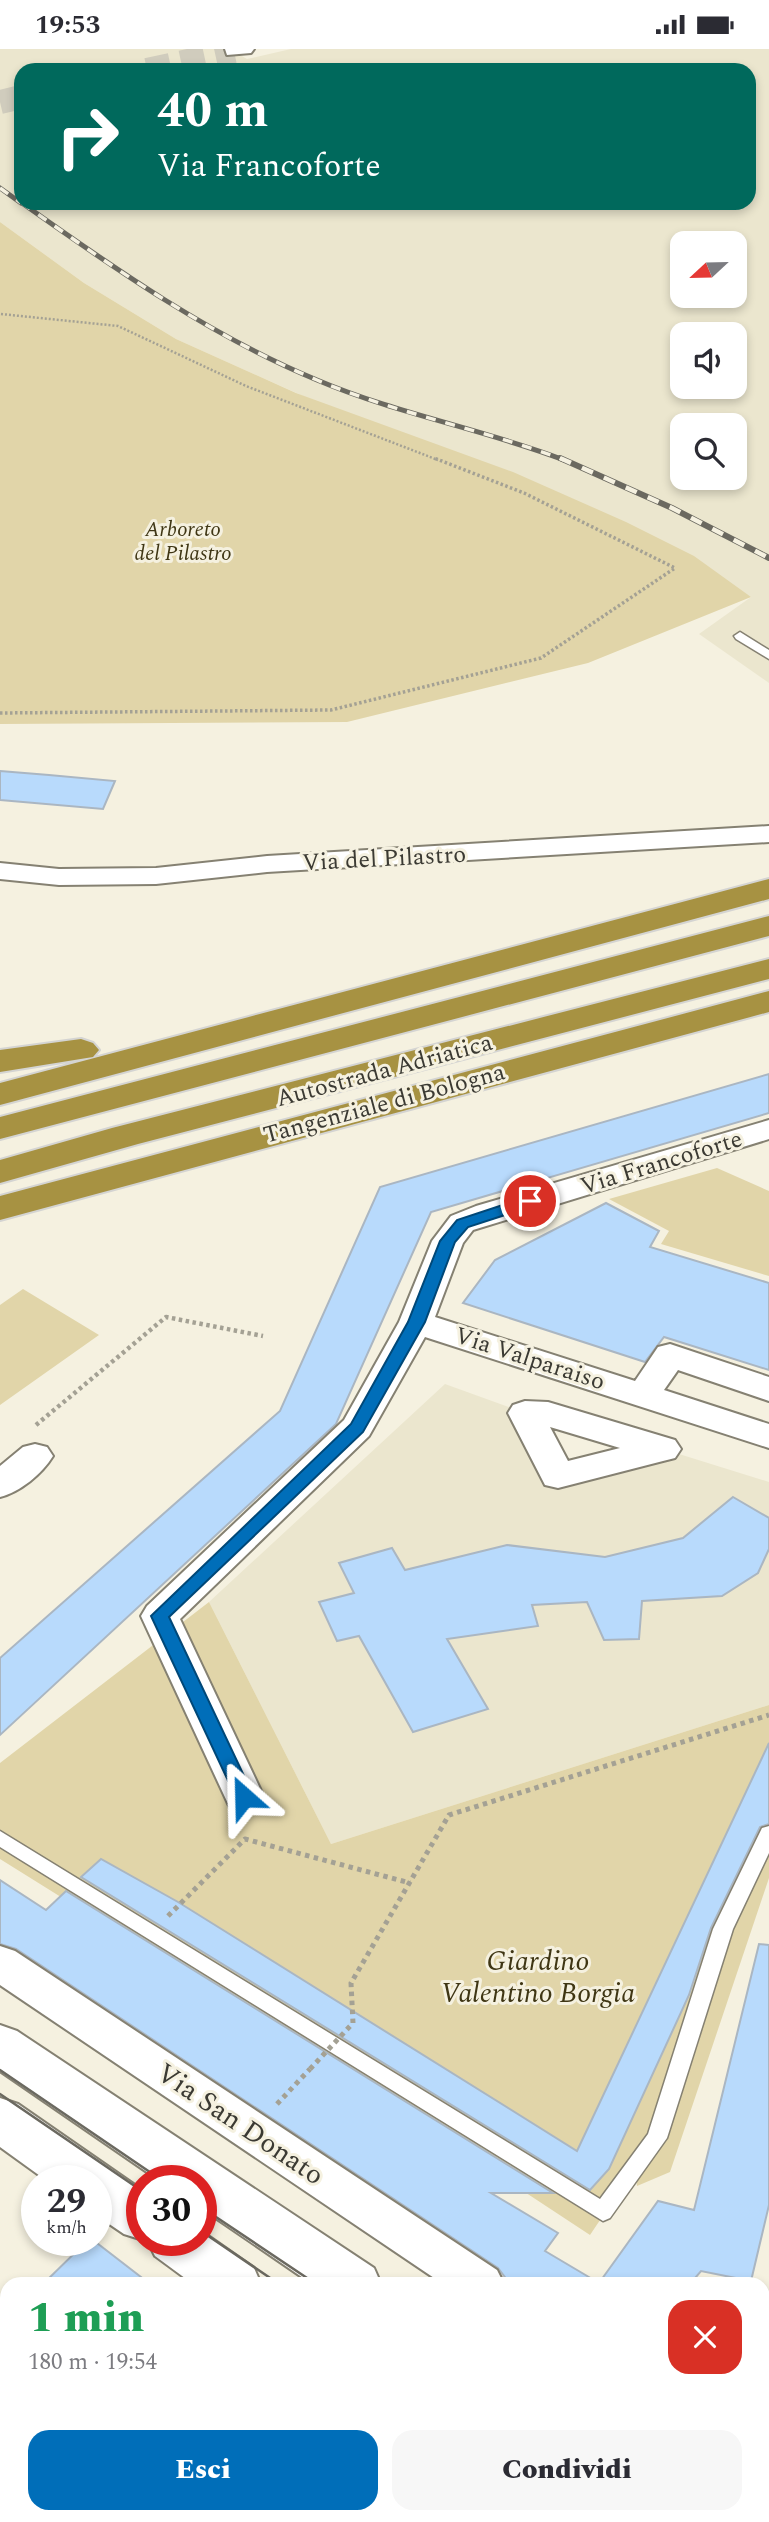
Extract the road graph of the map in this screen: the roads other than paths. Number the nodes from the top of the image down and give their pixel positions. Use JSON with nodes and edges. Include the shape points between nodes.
{"nodes":[{"id":1,"x":740,"y":636,"type":"dead end"},
{"id":2,"x":769,"y":655,"type":"edge"},
{"id":3,"x":769,"y":834,"type":"edge"},
{"id":4,"x":0,"y":871,"type":"edge"},
{"id":5,"x":769,"y":890,"type":"edge"},
{"id":6,"x":769,"y":926,"type":"edge"},
{"id":7,"x":769,"y":969,"type":"edge"},
{"id":8,"x":382,"y":992,"type":"junction"},
{"id":9,"x":769,"y":1001,"type":"edge"},
{"id":10,"x":0,"y":1061,"type":"edge"},
{"id":11,"x":0,"y":1094,"type":"edge"},
{"id":12,"x":0,"y":1128,"type":"edge"},
{"id":13,"x":769,"y":1129,"type":"edge"},
{"id":14,"x":0,"y":1172,"type":"edge"},
{"id":15,"x":0,"y":1208,"type":"edge"},
{"id":16,"x":416,"y":1322,"type":"junction"},
{"id":17,"x":769,"y":1389,"type":"edge"},
{"id":18,"x":644,"y":1394,"type":"junction"},
{"id":19,"x":769,"y":1436,"type":"edge"},
{"id":20,"x":35,"y":1441,"type":"road end"},
{"id":21,"x":0,"y":1485,"type":"edge"},
{"id":22,"x":244,"y":1797,"type":"dead end"},
{"id":23,"x":769,"y":1833,"type":"edge"},
{"id":24,"x":0,"y":1838,"type":"edge"},
{"id":25,"x":0,"y":1963,"type":"edge"},
{"id":26,"x":0,"y":2045,"type":"edge"},
{"id":27,"x":0,"y":2119,"type":"edge"},
{"id":28,"x":65,"y":2165,"type":"edge"},
{"id":29,"x":196,"y":2256,"type":"edge"},
{"id":30,"x":225,"y":2277,"type":"edge"},
{"id":31,"x":343,"y":2277,"type":"edge"},
{"id":32,"x":471,"y":2277,"type":"edge"}],
"edges":[{"from":1,"to":2,"type":"lane"},
{"from":3,"to":4,"type":"street","name":"Via del Pilastro","via":[[267,864],[156,876],[58,877]]},
{"from":5,"to":8,"type":"highway"},
{"from":6,"to":12,"type":"highway","name":"Autostrada Adriatica"},
{"from":7,"to":14,"type":"highway","name":"Autostrada Adriatica"},
{"from":8,"to":10,"type":"highway"},
{"from":8,"to":11,"type":"highway"},
{"from":9,"to":15,"type":"highway","name":"Tangenziale di Bologna"},
{"from":13,"to":16,"type":"street","name":"Via Francoforte","via":[[462,1223],[448,1241]]},
{"from":16,"to":18,"type":"street","name":"Via Valparaiso"},
{"from":16,"to":22,"type":"street","name":"Via Francoforte","via":[[357,1428],[160,1616]]},
{"from":17,"to":18,"type":"street","via":[[670,1355]]},
{"from":18,"to":19,"type":"street","name":"Via Valparaiso"},
{"from":20,"to":21,"type":"street"},
{"from":23,"to":24,"type":"lane","via":[[723,1929],[657,2138],[603,2213]]},
{"from":25,"to":32,"type":"street","name":"Via San Donato"},
{"from":26,"to":31,"type":"main road"},
{"from":27,"to":28,"type":"main road"},
{"from":29,"to":30,"type":"main road"}]}
